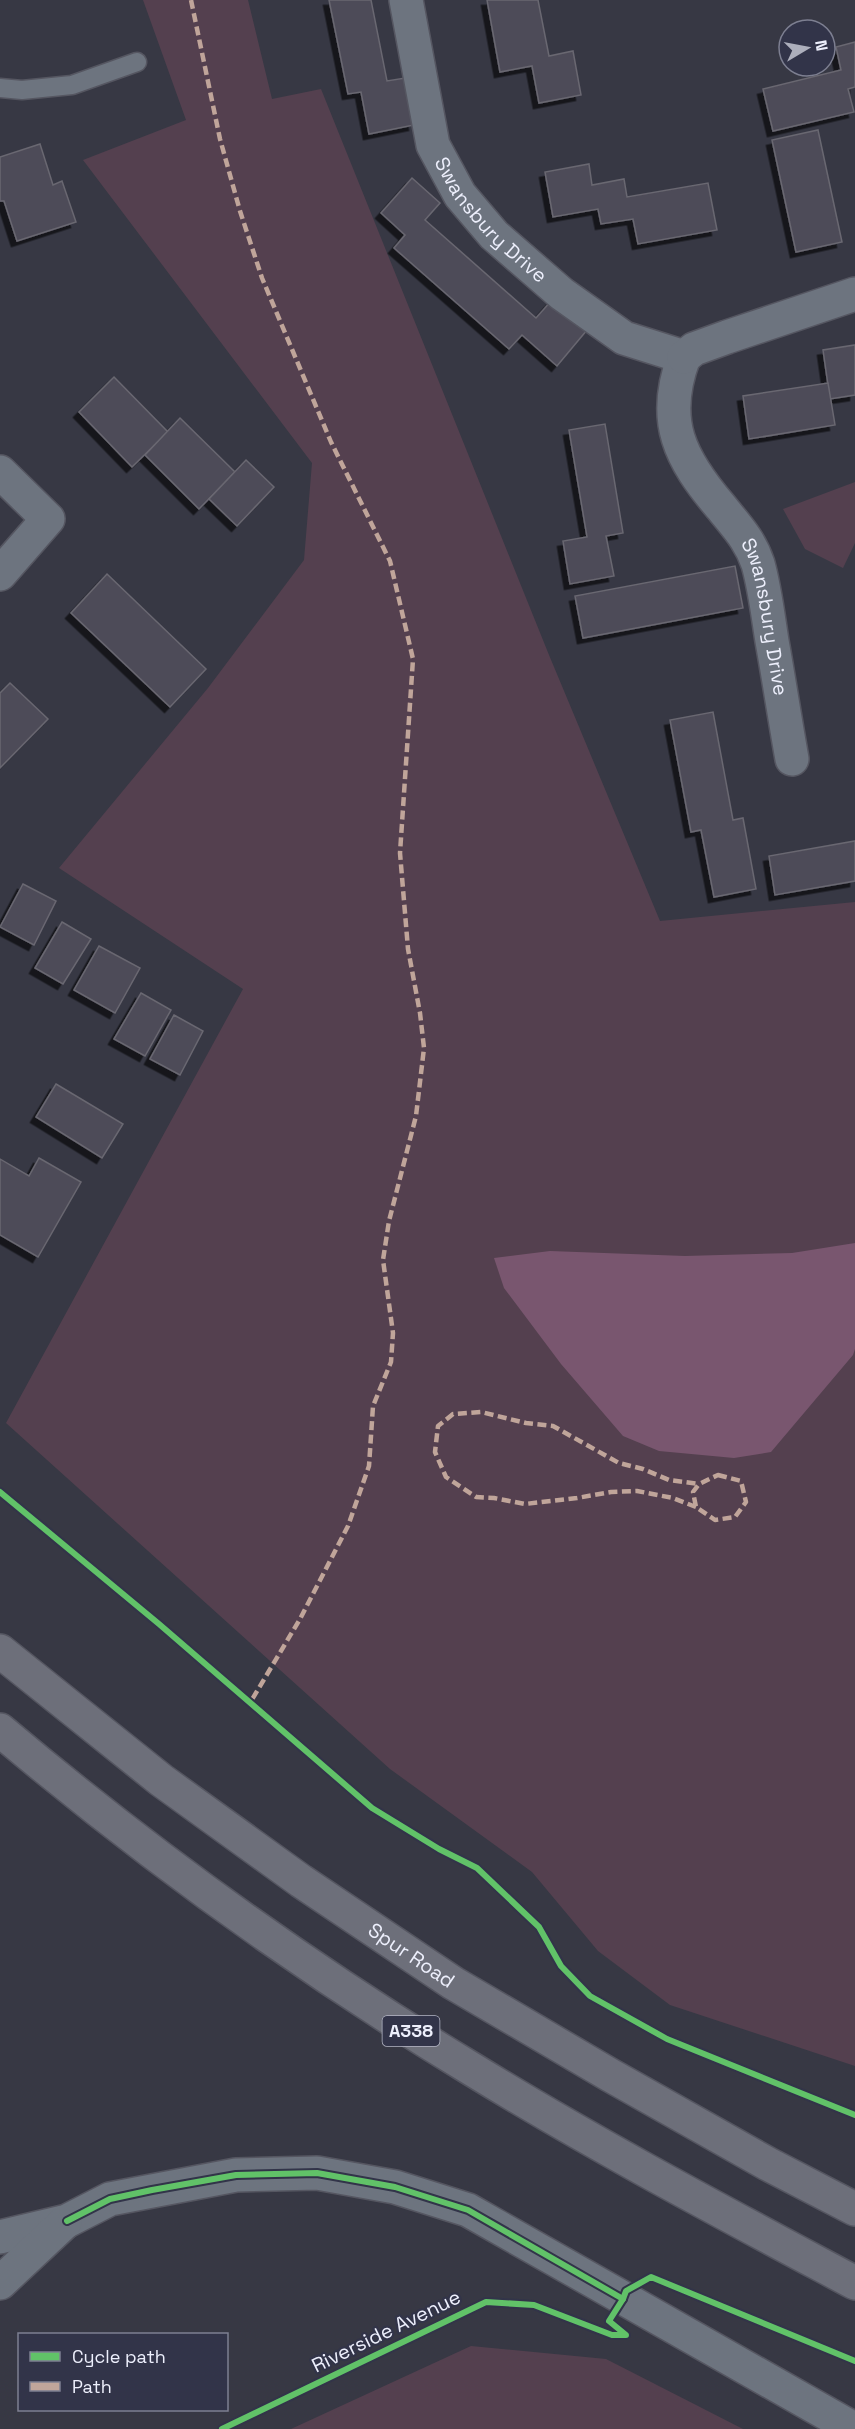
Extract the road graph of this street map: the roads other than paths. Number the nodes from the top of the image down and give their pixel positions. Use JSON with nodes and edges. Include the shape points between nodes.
{"nodes":[{"id":1,"x":406,"y":0,"type":"edge"},
{"id":2,"x":137,"y":62,"type":"dead end"},
{"id":3,"x":0,"y":88,"type":"edge"},
{"id":4,"x":855,"y":294,"type":"edge"},
{"id":5,"x":684,"y":357,"type":"junction"},
{"id":6,"x":0,"y":472,"type":"edge"},
{"id":7,"x":0,"y":574,"type":"edge"},
{"id":8,"x":792,"y":759,"type":"dead end"},
{"id":9,"x":0,"y":1651,"type":"edge"},
{"id":10,"x":0,"y":1730,"type":"edge"},
{"id":11,"x":855,"y":2209,"type":"edge"},
{"id":12,"x":67,"y":2221,"type":"junction"},
{"id":13,"x":0,"y":2237,"type":"edge"},
{"id":14,"x":0,"y":2283,"type":"edge"},
{"id":15,"x":855,"y":2283,"type":"edge"},
{"id":16,"x":854,"y":2429,"type":"edge"}],
"edges":[{"from":1,"to":5,"type":"street","name":"Swansbury Drive","via":[[433,145],[460,195],[495,235],[562,294],[624,338]]},
{"from":2,"to":3,"type":"lane","via":[[72,86]]},
{"from":4,"to":5,"type":"street","via":[[694,349]]},
{"from":5,"to":8,"type":"street","name":"Swansbury Drive","via":[[676,377],[674,398],[679,445],[695,477],[750,543],[766,603]]},
{"from":6,"to":7,"type":"street","via":[[48,519]]},
{"from":9,"to":11,"type":"highway","name":"Spur Road","via":[[161,1780],[301,1881],[453,1983],[758,2158]]},
{"from":10,"to":15,"type":"highway","number":"A338","via":[[189,1879],[389,2018],[593,2139]]},
{"from":12,"to":13,"type":"street"},
{"from":12,"to":14,"type":"street"},
{"from":12,"to":16,"type":"street","via":[[110,2199],[236,2175],[317,2173],[395,2187],[468,2210]]}]}
